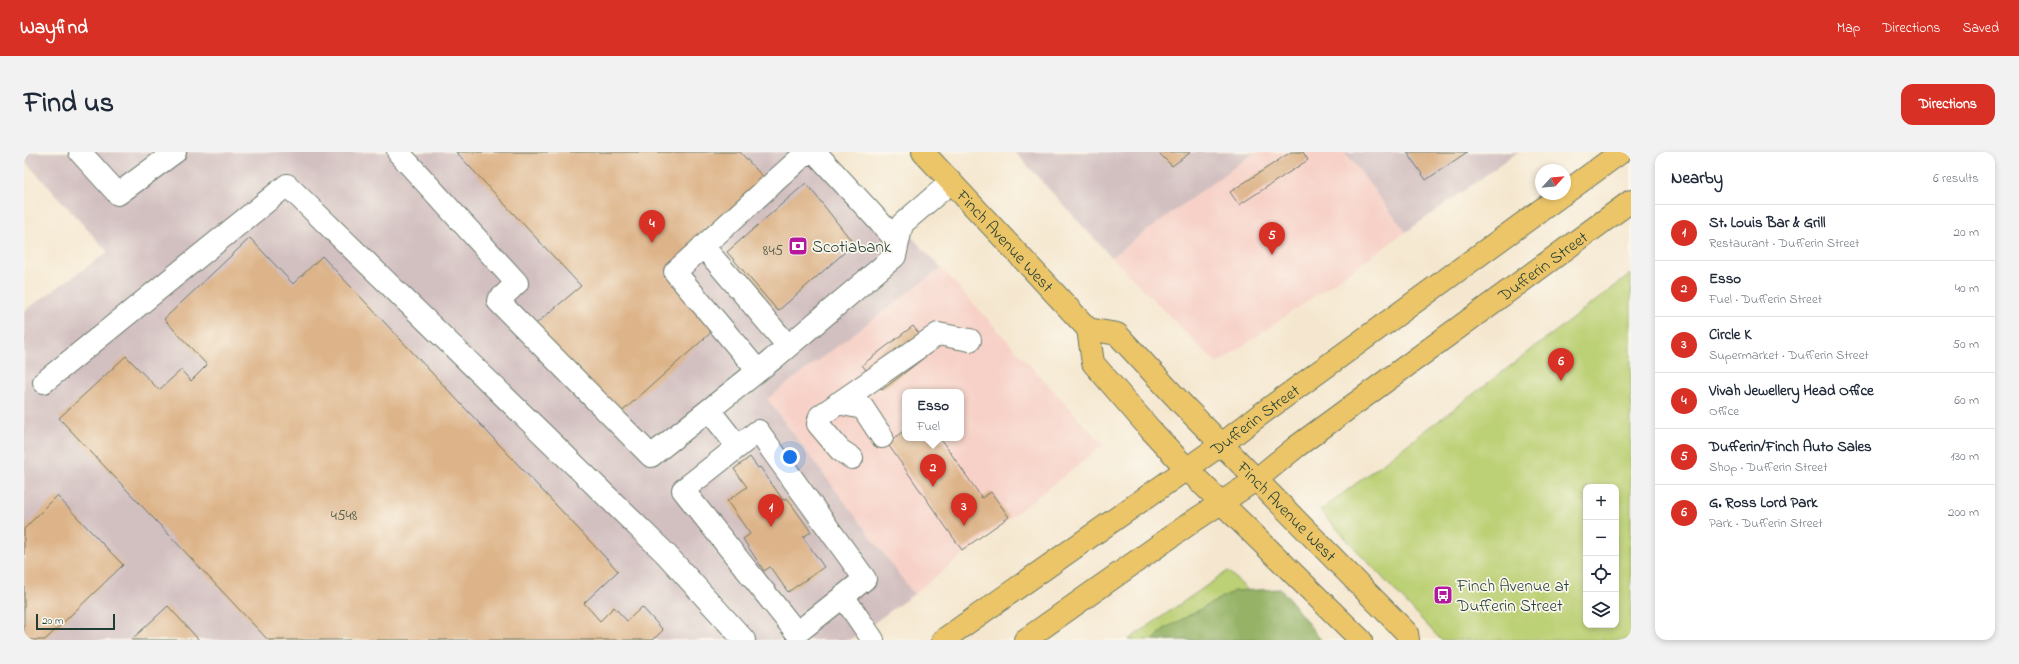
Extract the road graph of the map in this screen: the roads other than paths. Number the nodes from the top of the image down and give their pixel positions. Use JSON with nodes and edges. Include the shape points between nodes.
{"nodes":[{"id":1,"x":80,"y":152,"type":"edge"},
{"id":2,"x":398,"y":152,"type":"edge"},
{"id":3,"x":807,"y":152,"type":"edge"},
{"id":4,"x":815,"y":152,"type":"edge"},
{"id":5,"x":923,"y":152,"type":"edge"},
{"id":6,"x":1621,"y":152,"type":"edge"},
{"id":7,"x":162,"y":155,"type":"edge"},
{"id":8,"x":951,"y":182,"type":"junction"},
{"id":9,"x":1571,"y":188,"type":"edge"},
{"id":10,"x":1554,"y":200,"type":"edge"},
{"id":11,"x":1631,"y":201,"type":"edge"},
{"id":12,"x":898,"y":242,"type":"junction"},
{"id":13,"x":703,"y":246,"type":"junction"},
{"id":14,"x":1088,"y":330,"type":"junction"},
{"id":15,"x":970,"y":340,"type":"dead end"},
{"id":16,"x":788,"y":346,"type":"junction"},
{"id":17,"x":758,"y":371,"type":"junction"},
{"id":18,"x":44,"y":382,"type":"dead end"},
{"id":19,"x":838,"y":403,"type":"junction"},
{"id":20,"x":709,"y":410,"type":"junction"},
{"id":21,"x":882,"y":437,"type":"dead end"},
{"id":22,"x":1222,"y":444,"type":"junction"},
{"id":23,"x":738,"y":447,"type":"junction"},
{"id":24,"x":852,"y":458,"type":"dead end"},
{"id":25,"x":1187,"y":469,"type":"junction"},
{"id":26,"x":1257,"y":479,"type":"junction"},
{"id":27,"x":1221,"y":502,"type":"junction"},
{"id":28,"x":843,"y":596,"type":"junction"},
{"id":29,"x":740,"y":639,"type":"edge"},
{"id":30,"x":873,"y":640,"type":"edge"},
{"id":31,"x":943,"y":640,"type":"edge"},
{"id":32,"x":1026,"y":640,"type":"edge"},
{"id":33,"x":1361,"y":640,"type":"edge"},
{"id":34,"x":1408,"y":640,"type":"edge"}],
"edges":[{"from":1,"to":7,"type":"lane","via":[[118,194]]},
{"from":2,"to":20,"type":"lane","via":[[517,282],[498,301],[651,456]]},
{"from":3,"to":13,"type":"lane"},
{"from":4,"to":12,"type":"lane"},
{"from":5,"to":8,"type":"main road","name":"Finch Avenue West"},
{"from":6,"to":9,"type":"main road","name":"Dufferin Street"},
{"from":8,"to":12,"type":"lane","via":[[902,224]]},
{"from":8,"to":14,"type":"main road","name":"Finch Avenue West"},
{"from":10,"to":22,"type":"main road","name":"Dufferin Street"},
{"from":11,"to":26,"type":"main road","name":"Dufferin Street","via":[[1296,447]]},
{"from":12,"to":16,"type":"lane","via":[[895,256]]},
{"from":13,"to":16,"type":"lane"},
{"from":13,"to":17,"type":"lane","via":[[675,272]]},
{"from":14,"to":22,"type":"main road","name":"Finch Avenue West","via":[[1117,334]]},
{"from":14,"to":25,"type":"main road","via":[[1093,363]]},
{"from":15,"to":19,"type":"lane","via":[[938,334]]},
{"from":16,"to":17,"type":"lane"},
{"from":17,"to":20,"type":"lane"},
{"from":18,"to":29,"type":"lane","via":[[287,185],[664,552]]},
{"from":19,"to":21,"type":"lane","via":[[863,408]]},
{"from":19,"to":24,"type":"lane","via":[[820,416],[818,424],[840,450]]},
{"from":20,"to":23,"type":"lane"},
{"from":22,"to":25,"type":"main road","name":"Dufferin Street"},
{"from":22,"to":26,"type":"main road","name":"Finch Avenue West"},
{"from":23,"to":28,"type":"lane","via":[[758,431],[865,579]]},
{"from":23,"to":28,"type":"lane","via":[[683,490],[797,633]]},
{"from":25,"to":27,"type":"main road"},
{"from":25,"to":31,"type":"main road","name":"Dufferin Street"},
{"from":26,"to":27,"type":"main road","name":"Dufferin Street"},
{"from":26,"to":34,"type":"main road","name":"Finch Avenue West","via":[[1407,633]]},
{"from":27,"to":32,"type":"main road","name":"Dufferin Street"},
{"from":27,"to":33,"type":"main road"},
{"from":28,"to":30,"type":"lane"}]}
